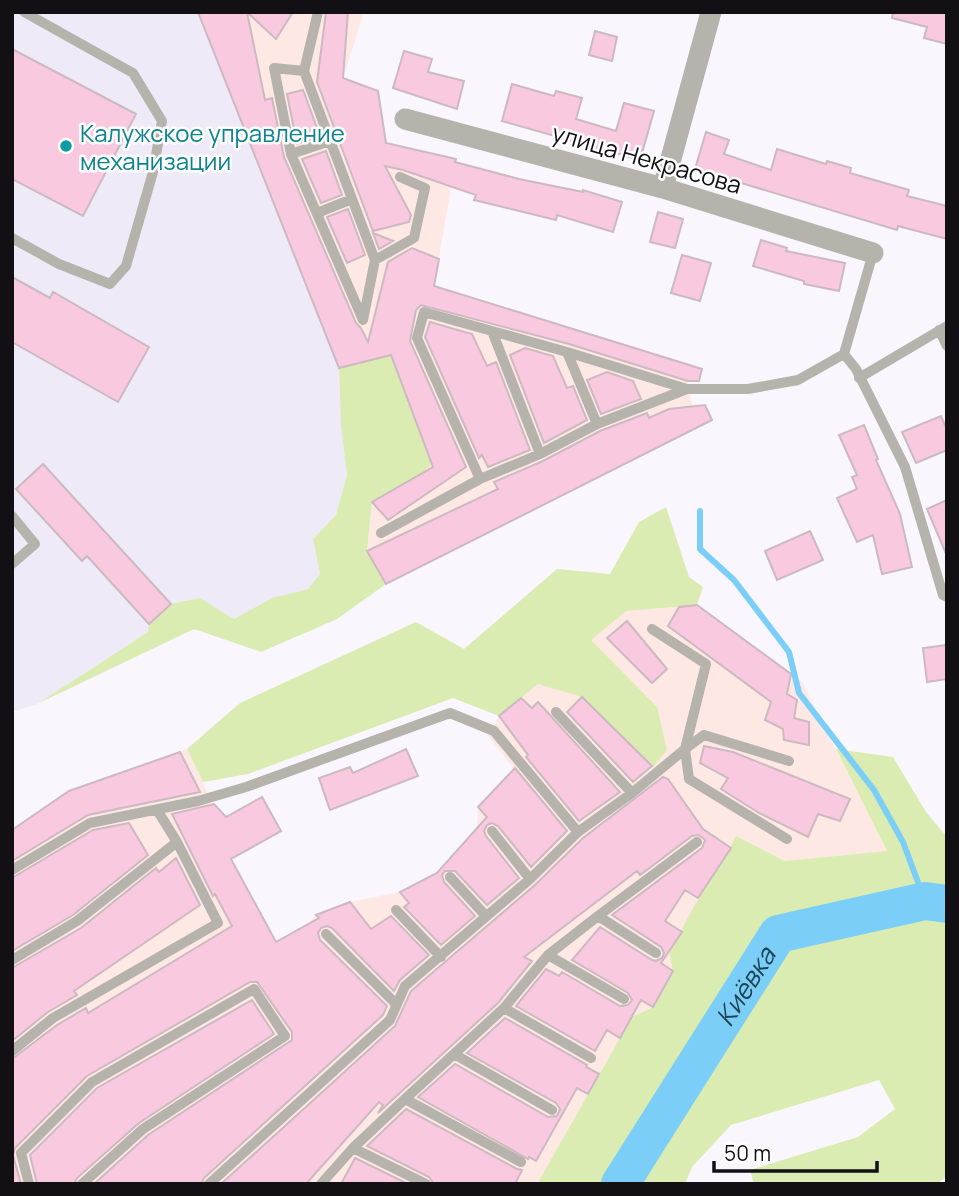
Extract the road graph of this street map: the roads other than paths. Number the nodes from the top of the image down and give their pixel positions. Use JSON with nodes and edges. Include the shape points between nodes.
{"nodes":[{"id":1,"x":24,"y":12,"type":"edge"},
{"id":2,"x":318,"y":12,"type":"edge"},
{"id":3,"x":711,"y":12,"type":"edge"},
{"id":4,"x":304,"y":71,"type":"junction"},
{"id":5,"x":405,"y":119,"type":"dead end"},
{"id":6,"x":330,"y":141,"type":"junction"},
{"id":7,"x":291,"y":154,"type":"junction"},
{"id":8,"x":400,"y":177,"type":"dead end"},
{"id":9,"x":663,"y":188,"type":"junction"},
{"id":10,"x":352,"y":199,"type":"junction"},
{"id":11,"x":317,"y":213,"type":"junction"},
{"id":12,"x":12,"y":238,"type":"edge"},
{"id":13,"x":873,"y":253,"type":"joint"},
{"id":14,"x":375,"y":260,"type":"junction"},
{"id":15,"x":943,"y":328,"type":"edge"},
{"id":16,"x":492,"y":331,"type":"junction"},
{"id":17,"x":947,"y":346,"type":"edge"},
{"id":18,"x":567,"y":352,"type":"junction"},
{"id":19,"x":844,"y":354,"type":"junction"},
{"id":20,"x":859,"y":378,"type":"junction"},
{"id":21,"x":687,"y":389,"type":"junction"},
{"id":22,"x":597,"y":424,"type":"junction"},
{"id":23,"x":540,"y":454,"type":"junction"},
{"id":24,"x":480,"y":479,"type":"junction"},
{"id":25,"x":12,"y":516,"type":"edge"},
{"id":26,"x":382,"y":533,"type":"dead end"},
{"id":27,"x":12,"y":564,"type":"edge"},
{"id":28,"x":947,"y":597,"type":"edge"},
{"id":29,"x":652,"y":629,"type":"dead end"},
{"id":30,"x":556,"y":712,"type":"dead end"},
{"id":31,"x":685,"y":748,"type":"junction"},
{"id":32,"x":789,"y":761,"type":"dead end"},
{"id":33,"x":632,"y":793,"type":"junction"},
{"id":34,"x":157,"y":810,"type":"junction"},
{"id":35,"x":492,"y":831,"type":"dead end"},
{"id":36,"x":578,"y":832,"type":"junction"},
{"id":37,"x":787,"y":839,"type":"dead end"},
{"id":38,"x":177,"y":842,"type":"junction"},
{"id":39,"x":696,"y":842,"type":"dead end"},
{"id":40,"x":12,"y":870,"type":"edge"},
{"id":41,"x":450,"y":877,"type":"dead end"},
{"id":42,"x":530,"y":879,"type":"junction"},
{"id":43,"x":396,"y":910,"type":"dead end"},
{"id":44,"x":486,"y":916,"type":"junction"},
{"id":45,"x":598,"y":916,"type":"junction"},
{"id":46,"x":326,"y":934,"type":"dead end"},
{"id":47,"x":656,"y":953,"type":"dead end"},
{"id":48,"x":548,"y":955,"type":"junction"},
{"id":49,"x":441,"y":957,"type":"junction"},
{"id":50,"x":12,"y":960,"type":"edge"},
{"id":51,"x":624,"y":999,"type":"dead end"},
{"id":52,"x":396,"y":1004,"type":"junction"},
{"id":53,"x":504,"y":1008,"type":"junction"},
{"id":54,"x":12,"y":1051,"type":"edge"},
{"id":55,"x":454,"y":1055,"type":"junction"},
{"id":56,"x":591,"y":1058,"type":"dead end"},
{"id":57,"x":405,"y":1099,"type":"junction"},
{"id":58,"x":552,"y":1110,"type":"dead end"},
{"id":59,"x":353,"y":1148,"type":"junction"},
{"id":60,"x":521,"y":1163,"type":"dead end"},
{"id":61,"x":29,"y":1184,"type":"edge"},
{"id":62,"x":82,"y":1184,"type":"edge"},
{"id":63,"x":209,"y":1184,"type":"edge"},
{"id":64,"x":321,"y":1184,"type":"edge"},
{"id":65,"x":426,"y":1184,"type":"edge"}],
"edges":[{"from":1,"to":12,"type":"lane","via":[[133,74],[162,121],[153,172],[125,266],[110,284],[59,264]]},
{"from":2,"to":4,"type":"lane"},
{"from":3,"to":9,"type":"street"},
{"from":4,"to":6,"type":"lane"},
{"from":4,"to":7,"type":"lane","via":[[274,68]]},
{"from":5,"to":9,"type":"street","name":"улица Некрасова"},
{"from":6,"to":7,"type":"lane"},
{"from":6,"to":10,"type":"lane"},
{"from":7,"to":11,"type":"lane"},
{"from":8,"to":14,"type":"lane","via":[[425,188],[414,238]]},
{"from":9,"to":13,"type":"street","name":"улица Некрасова"},
{"from":10,"to":11,"type":"lane"},
{"from":10,"to":14,"type":"lane"},
{"from":11,"to":14,"type":"lane","via":[[363,320]]},
{"from":13,"to":19,"type":"lane"},
{"from":15,"to":17,"type":"lane"},
{"from":15,"to":20,"type":"lane"},
{"from":16,"to":18,"type":"lane"},
{"from":16,"to":23,"type":"lane"},
{"from":16,"to":24,"type":"lane","via":[[424,312],[416,338]]},
{"from":18,"to":21,"type":"lane"},
{"from":18,"to":22,"type":"lane"},
{"from":19,"to":20,"type":"lane"},
{"from":19,"to":21,"type":"lane","via":[[798,380],[748,389]]},
{"from":20,"to":28,"type":"lane","via":[[905,467]]},
{"from":21,"to":22,"type":"lane"},
{"from":22,"to":23,"type":"lane"},
{"from":23,"to":24,"type":"lane"},
{"from":24,"to":26,"type":"lane"},
{"from":25,"to":27,"type":"lane","via":[[35,544]]},
{"from":29,"to":31,"type":"lane","via":[[706,664]]},
{"from":30,"to":33,"type":"lane"},
{"from":31,"to":32,"type":"lane","via":[[704,734]]},
{"from":31,"to":33,"type":"lane"},
{"from":31,"to":37,"type":"lane","via":[[689,779]]},
{"from":33,"to":36,"type":"lane"},
{"from":34,"to":36,"type":"lane","via":[[246,788],[450,713],[494,731]]},
{"from":34,"to":38,"type":"lane"},
{"from":34,"to":40,"type":"lane","via":[[90,823]]},
{"from":35,"to":42,"type":"lane"},
{"from":36,"to":42,"type":"lane"},
{"from":38,"to":50,"type":"lane","via":[[77,921]]},
{"from":38,"to":54,"type":"lane","via":[[218,923],[53,1018]]},
{"from":39,"to":45,"type":"lane"},
{"from":41,"to":44,"type":"lane"},
{"from":42,"to":44,"type":"lane"},
{"from":43,"to":49,"type":"lane"},
{"from":44,"to":49,"type":"lane"},
{"from":45,"to":47,"type":"lane"},
{"from":45,"to":48,"type":"lane"},
{"from":46,"to":52,"type":"lane"},
{"from":48,"to":51,"type":"lane"},
{"from":48,"to":53,"type":"lane"},
{"from":49,"to":52,"type":"lane","via":[[405,986]]},
{"from":52,"to":63,"type":"lane","via":[[390,1020]]},
{"from":53,"to":55,"type":"lane"},
{"from":53,"to":56,"type":"lane"},
{"from":55,"to":57,"type":"lane"},
{"from":55,"to":58,"type":"lane"},
{"from":57,"to":59,"type":"lane"},
{"from":57,"to":60,"type":"lane"},
{"from":59,"to":64,"type":"lane"},
{"from":59,"to":65,"type":"lane"},
{"from":61,"to":62,"type":"lane","via":[[21,1153],[92,1082],[254,989],[285,1036],[143,1129]]}]}
